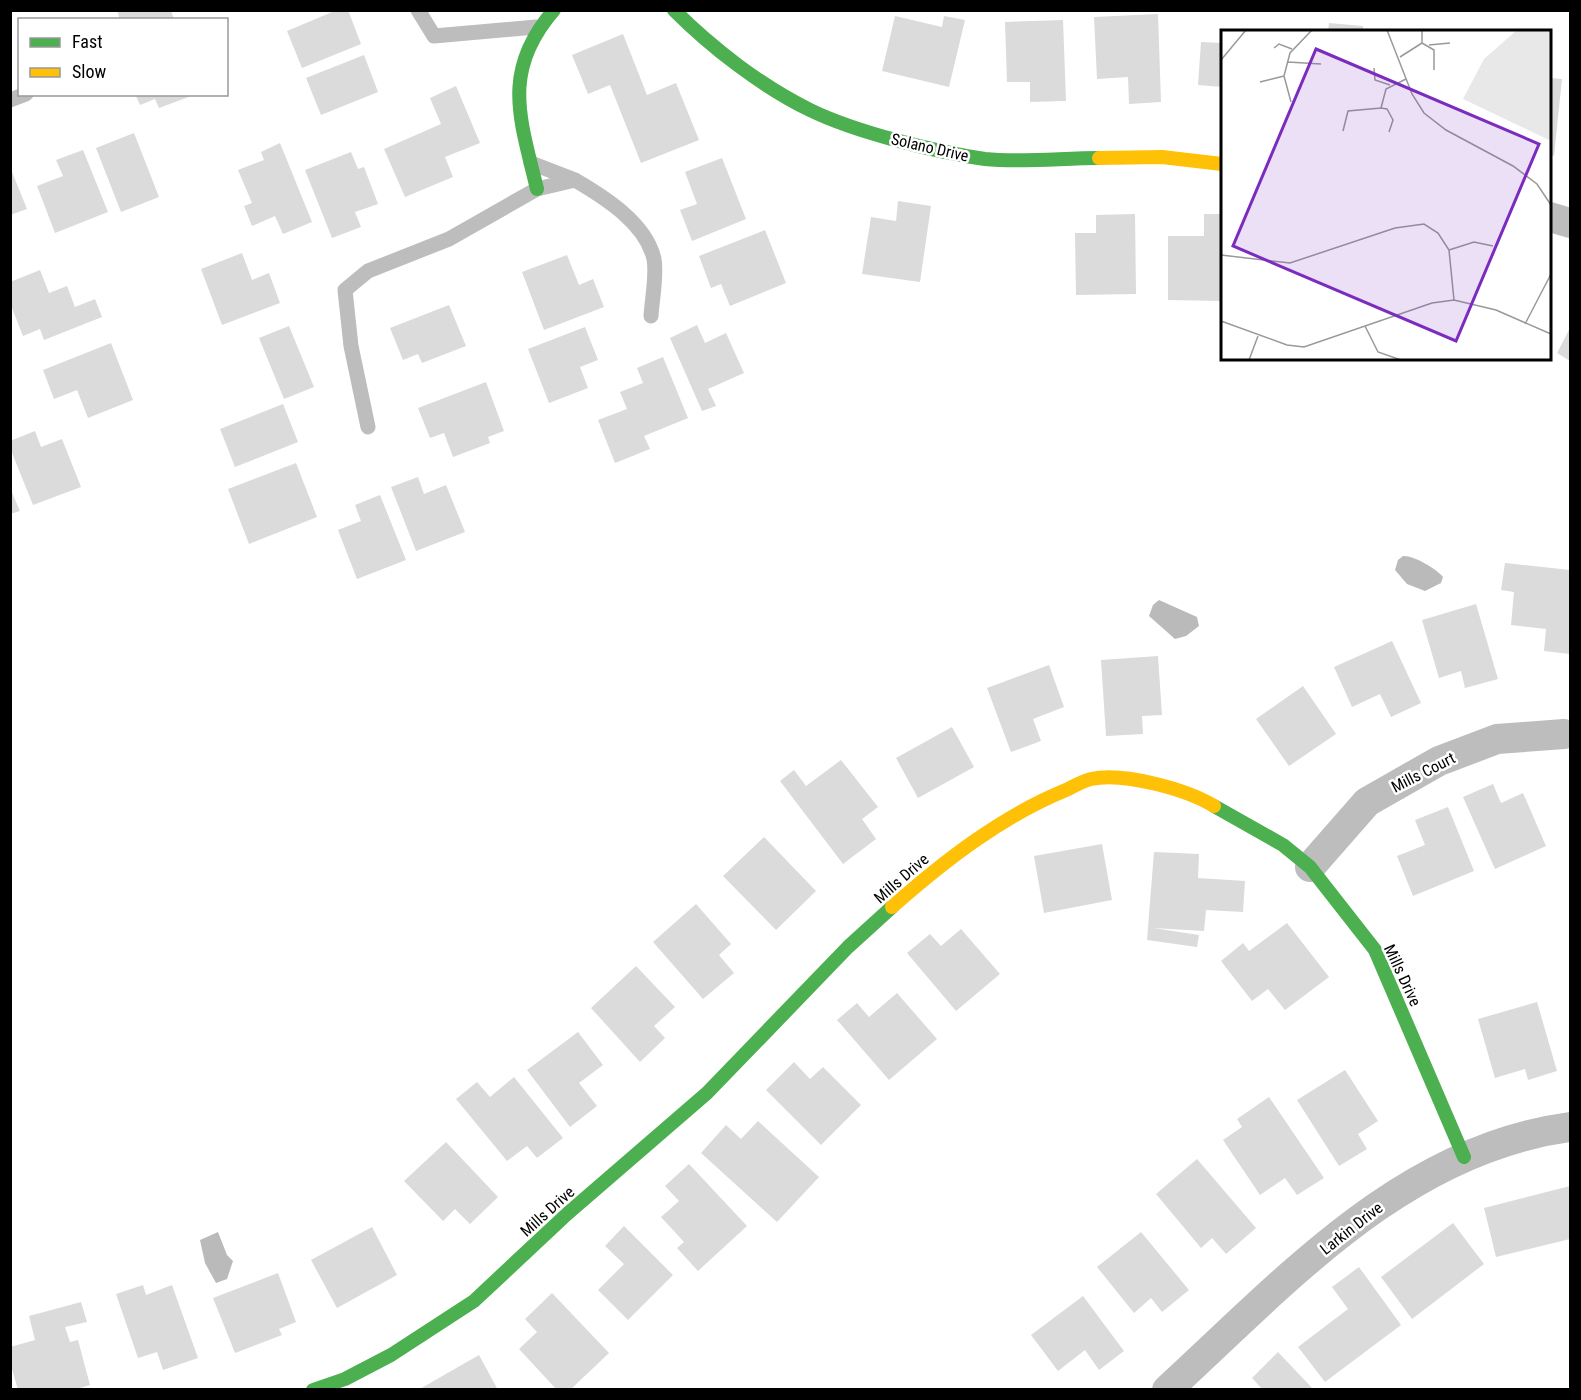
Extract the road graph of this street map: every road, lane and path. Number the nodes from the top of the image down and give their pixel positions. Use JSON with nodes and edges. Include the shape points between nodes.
{"nodes":[{"id":1,"x":418,"y":10,"type":"edge"},
{"id":2,"x":554,"y":10,"type":"edge"},
{"id":3,"x":674,"y":10,"type":"edge"},
{"id":4,"x":536,"y":27,"type":"junction"},
{"id":5,"x":531,"y":163,"type":"junction"},
{"id":6,"x":1221,"y":164,"type":"edge"},
{"id":7,"x":575,"y":180,"type":"junction"},
{"id":8,"x":537,"y":189,"type":"junction"},
{"id":9,"x":1551,"y":218,"type":"edge"},
{"id":10,"x":1570,"y":223,"type":"edge"},
{"id":11,"x":651,"y":315,"type":"dead end"},
{"id":12,"x":368,"y":427,"type":"dead end"},
{"id":13,"x":1564,"y":734,"type":"dead end"},
{"id":14,"x":1310,"y":867,"type":"junction"},
{"id":15,"x":1570,"y":1127,"type":"edge"},
{"id":16,"x":1464,"y":1157,"type":"junction"},
{"id":17,"x":313,"y":1389,"type":"edge"},
{"id":18,"x":1167,"y":1389,"type":"edge"}],
"edges":[{"from":1,"to":4,"type":"lane","via":[[434,36]]},
{"from":2,"to":4,"type":"street"},
{"from":3,"to":6,"type":"street","name":"Solano Drive","via":[[756,77],[810,110],[884,137],[986,159],[1162,157]]},
{"from":4,"to":5,"type":"street","via":[[520,65],[517,104]]},
{"from":5,"to":7,"type":"lane"},
{"from":5,"to":8,"type":"street"},
{"from":7,"to":8,"type":"lane"},
{"from":7,"to":11,"type":"lane","via":[[609,200],[641,233],[654,259]]},
{"from":8,"to":12,"type":"lane","via":[[448,239],[368,271],[345,290],[351,346]]},
{"from":9,"to":10,"type":"street"},
{"from":13,"to":14,"type":"street","name":"Mills Court","via":[[1497,739],[1439,762],[1367,802]]},
{"from":14,"to":16,"type":"street","name":"Mills Drive","via":[[1375,950]]},
{"from":14,"to":17,"type":"street","name":"Mills Drive","via":[[1283,845],[1196,795],[1121,778],[1091,779],[1031,804],[929,874],[848,947],[706,1093],[474,1301],[391,1355],[345,1379]]},
{"from":15,"to":16,"type":"street","name":"Larkin Drive","via":[[1511,1139]]},
{"from":16,"to":18,"type":"street","name":"Larkin Drive","via":[[1414,1181],[1342,1231]]}]}
